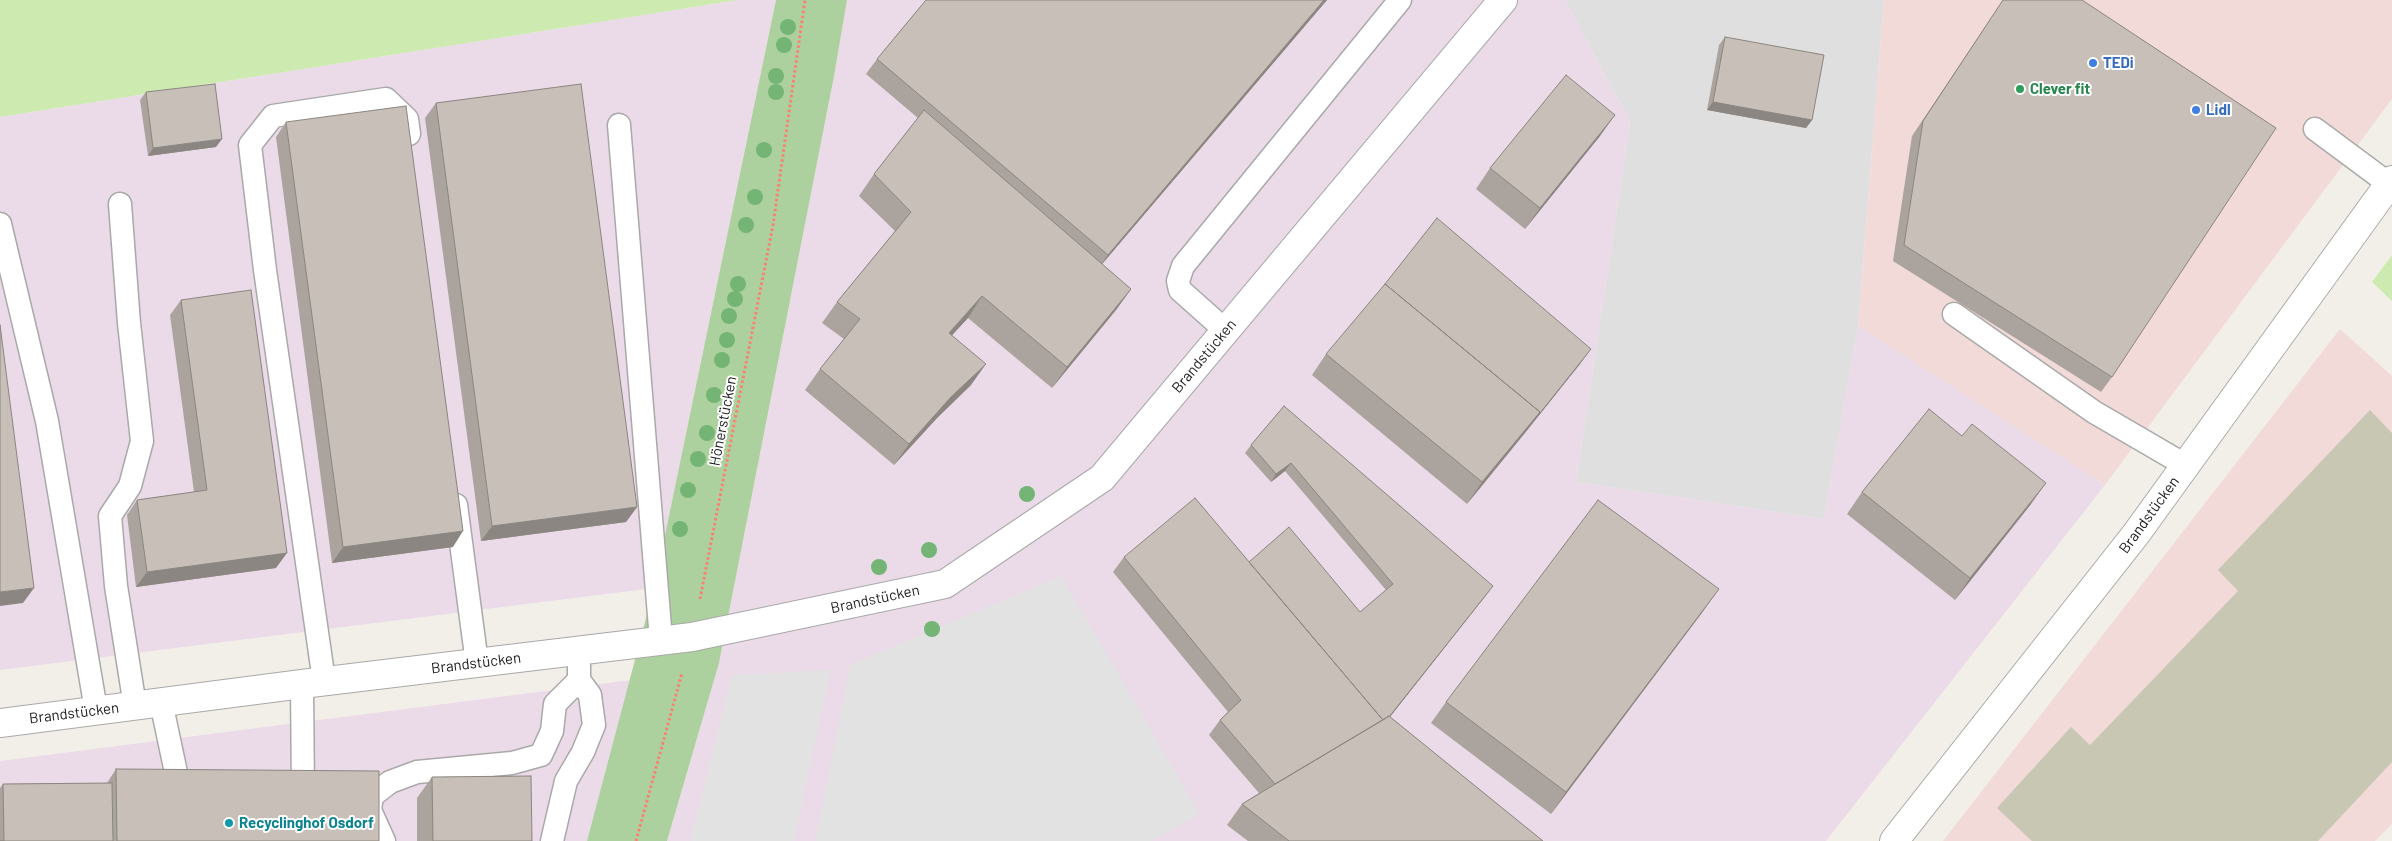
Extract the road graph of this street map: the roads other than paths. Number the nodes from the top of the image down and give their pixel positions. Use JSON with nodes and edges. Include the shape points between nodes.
{"nodes":[{"id":1,"x":1400,"y":0,"type":"edge"},
{"id":2,"x":1502,"y":0,"type":"edge"},
{"id":3,"x":619,"y":126,"type":"dead end"},
{"id":4,"x":2314,"y":129,"type":"dead end"},
{"id":5,"x":412,"y":158,"type":"edge"},
{"id":6,"x":2390,"y":182,"type":"edge"},
{"id":7,"x":120,"y":204,"type":"dead end"},
{"id":8,"x":0,"y":224,"type":"edge"},
{"id":9,"x":1954,"y":314,"type":"dead end"},
{"id":10,"x":1226,"y":331,"type":"junction"},
{"id":11,"x":2184,"y":465,"type":"junction"},
{"id":12,"x":454,"y":485,"type":"edge"},
{"id":13,"x":661,"y":640,"type":"junction"},
{"id":14,"x":579,"y":651,"type":"junction"},
{"id":15,"x":477,"y":663,"type":"junction"},
{"id":16,"x":579,"y":680,"type":"junction"},
{"id":17,"x":313,"y":682,"type":"junction"},
{"id":18,"x":148,"y":704,"type":"junction"},
{"id":19,"x":96,"y":710,"type":"junction"},
{"id":20,"x":0,"y":723,"type":"edge"},
{"id":21,"x":181,"y":796,"type":"edge"},
{"id":22,"x":303,"y":796,"type":"edge"},
{"id":23,"x":384,"y":841,"type":"edge"},
{"id":24,"x":552,"y":841,"type":"edge"},
{"id":25,"x":1894,"y":841,"type":"edge"}],
"edges":[{"from":1,"to":10,"type":"lane","via":[[1183,266],[1178,281],[1180,290]]},
{"from":2,"to":10,"type":"street","name":"Brandstücken"},
{"from":3,"to":13,"type":"lane"},
{"from":4,"to":6,"type":"lane"},
{"from":5,"to":17,"type":"lane","via":[[407,119],[386,99],[273,116],[250,145]]},
{"from":6,"to":11,"type":"street","name":"Brandstücken"},
{"from":7,"to":18,"type":"lane","via":[[142,441],[130,486],[110,516],[116,586]]},
{"from":8,"to":19,"type":"lane","via":[[47,421]]},
{"from":9,"to":11,"type":"lane","via":[[2094,412]]},
{"from":10,"to":13,"type":"street","name":"Brandstücken","via":[[1102,478],[945,584],[692,637]]},
{"from":11,"to":25,"type":"street","name":"Brandstücken","via":[[2130,542]]},
{"from":12,"to":15,"type":"lane"},
{"from":13,"to":14,"type":"street","name":"Brandstücken"},
{"from":14,"to":15,"type":"street","name":"Brandstücken"},
{"from":14,"to":16,"type":"lane"},
{"from":15,"to":17,"type":"street","name":"Brandstücken"},
{"from":16,"to":23,"type":"lane","via":[[555,704],[552,731],[541,755],[512,762],[418,772],[390,782],[372,796],[370,810]]},
{"from":16,"to":24,"type":"lane","via":[[590,695],[594,726],[566,781]]},
{"from":17,"to":18,"type":"street","name":"Brandstücken"},
{"from":17,"to":22,"type":"lane"},
{"from":18,"to":19,"type":"street","name":"Brandstücken"},
{"from":18,"to":21,"type":"lane"},
{"from":19,"to":20,"type":"street","name":"Brandstücken"}]}
